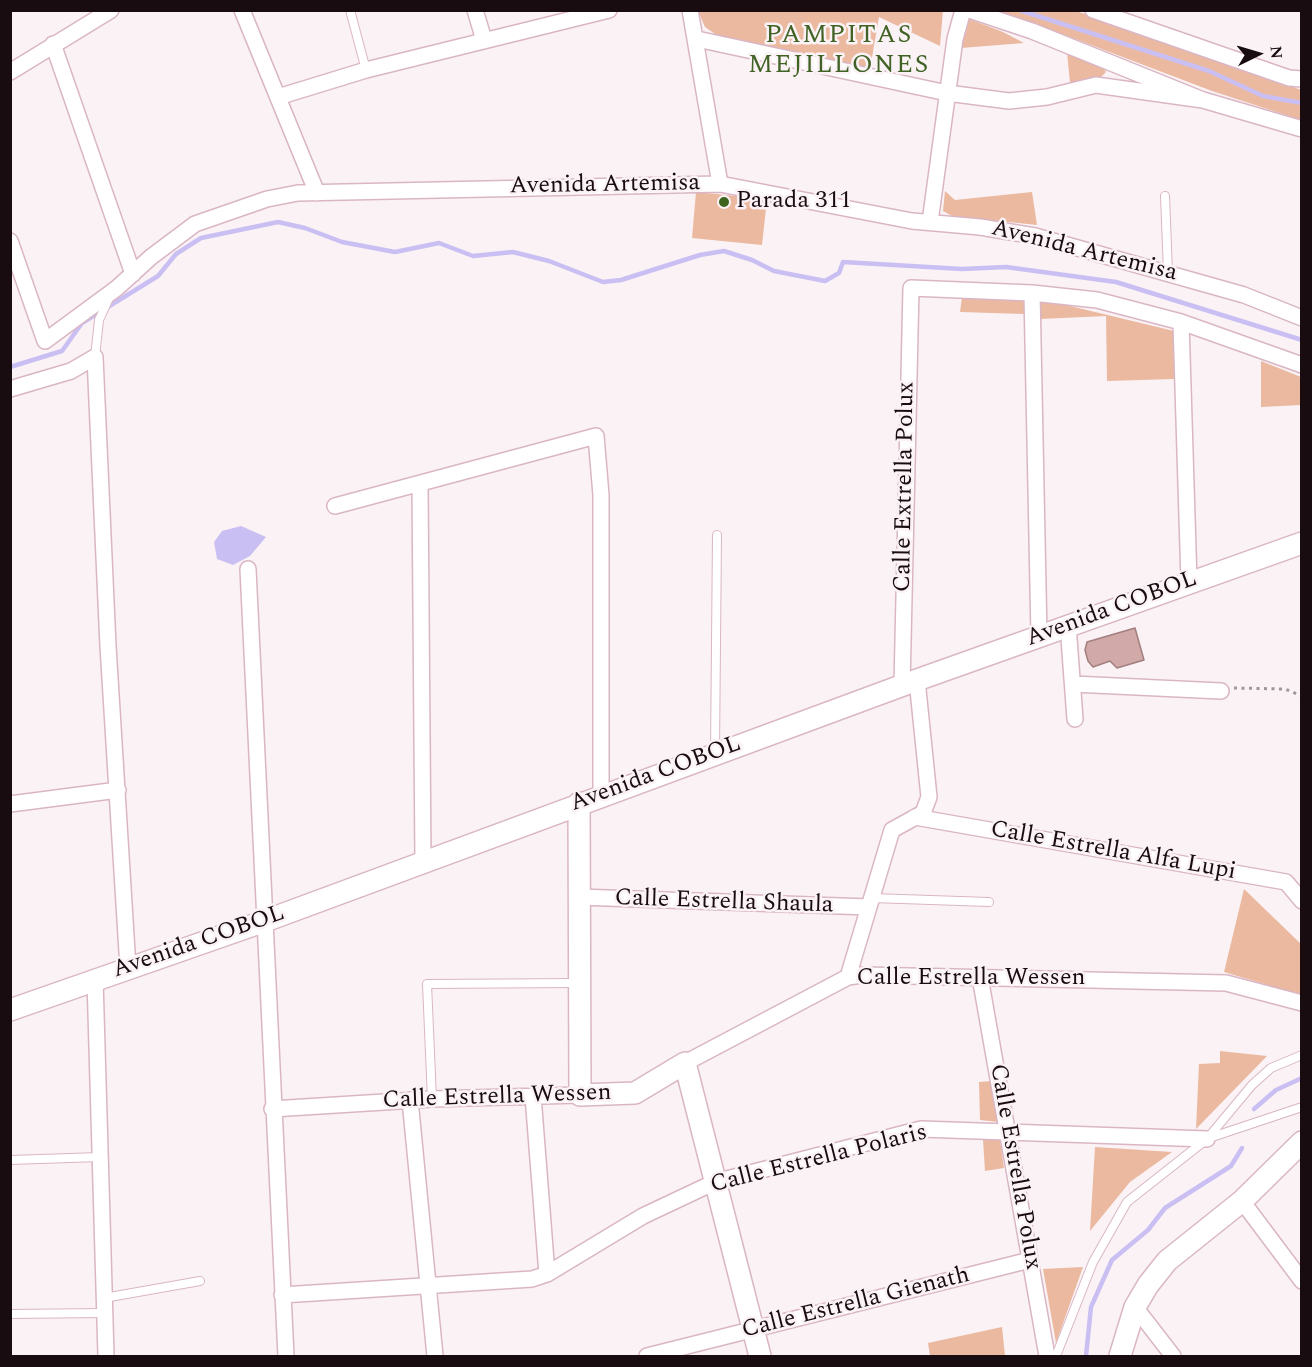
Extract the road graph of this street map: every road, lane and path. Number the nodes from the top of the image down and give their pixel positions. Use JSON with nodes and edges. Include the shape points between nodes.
{"nodes":[{"id":1,"x":111,"y":10,"type":"edge"},
{"id":2,"x":242,"y":10,"type":"edge"},
{"id":3,"x":350,"y":10,"type":"edge"},
{"id":4,"x":475,"y":10,"type":"edge"},
{"id":5,"x":609,"y":10,"type":"edge"},
{"id":6,"x":690,"y":10,"type":"edge"},
{"id":7,"x":963,"y":10,"type":"edge"},
{"id":8,"x":969,"y":10,"type":"edge"},
{"id":9,"x":1093,"y":10,"type":"edge"},
{"id":10,"x":86,"y":17,"type":"edge"},
{"id":11,"x":697,"y":39,"type":"junction"},
{"id":12,"x":484,"y":40,"type":"junction"},
{"id":13,"x":53,"y":44,"type":"junction"},
{"id":14,"x":366,"y":70,"type":"junction"},
{"id":15,"x":10,"y":72,"type":"edge"},
{"id":16,"x":1302,"y":79,"type":"edge"},
{"id":17,"x":947,"y":93,"type":"junction"},
{"id":18,"x":278,"y":97,"type":"junction"},
{"id":19,"x":1203,"y":100,"type":"junction"},
{"id":20,"x":1302,"y":129,"type":"edge"},
{"id":21,"x":720,"y":184,"type":"junction"},
{"id":22,"x":317,"y":193,"type":"junction"},
{"id":23,"x":1165,"y":196,"type":"dead end"},
{"id":24,"x":930,"y":222,"type":"junction"},
{"id":25,"x":10,"y":241,"type":"edge"},
{"id":26,"x":1168,"y":272,"type":"junction"},
{"id":27,"x":133,"y":274,"type":"junction"},
{"id":28,"x":117,"y":288,"type":"junction"},
{"id":29,"x":911,"y":288,"type":"joint"},
{"id":30,"x":1032,"y":293,"type":"junction"},
{"id":31,"x":1302,"y":318,"type":"edge"},
{"id":32,"x":1181,"y":322,"type":"junction"},
{"id":33,"x":95,"y":357,"type":"junction"},
{"id":34,"x":1302,"y":365,"type":"edge"},
{"id":35,"x":10,"y":389,"type":"edge"},
{"id":36,"x":420,"y":484,"type":"junction"},
{"id":37,"x":335,"y":506,"type":"dead end"},
{"id":38,"x":717,"y":535,"type":"dead end"},
{"id":39,"x":1302,"y":543,"type":"edge"},
{"id":40,"x":248,"y":569,"type":"dead end"},
{"id":41,"x":1189,"y":582,"type":"junction"},
{"id":42,"x":1068,"y":626,"type":"junction"},
{"id":43,"x":1039,"y":636,"type":"junction"},
{"id":44,"x":909,"y":683,"type":"junction"},
{"id":45,"x":1073,"y":684,"type":"junction"},
{"id":46,"x":1221,"y":691,"type":"joint"},
{"id":47,"x":1302,"y":696,"type":"edge"},
{"id":48,"x":1075,"y":719,"type":"dead end"},
{"id":49,"x":715,"y":754,"type":"junction"},
{"id":50,"x":118,"y":790,"type":"junction"},
{"id":51,"x":601,"y":795,"type":"junction"},
{"id":52,"x":579,"y":803,"type":"junction"},
{"id":53,"x":10,"y":804,"type":"edge"},
{"id":54,"x":915,"y":817,"type":"junction"},
{"id":55,"x":423,"y":862,"type":"junction"},
{"id":56,"x":579,"y":897,"type":"junction"},
{"id":57,"x":1302,"y":901,"type":"edge"},
{"id":58,"x":988,"y":902,"type":"dead end"},
{"id":59,"x":870,"y":903,"type":"junction"},
{"id":60,"x":265,"y":921,"type":"junction"},
{"id":61,"x":128,"y":968,"type":"junction"},
{"id":62,"x":848,"y":976,"type":"junction"},
{"id":63,"x":980,"y":977,"type":"junction"},
{"id":64,"x":94,"y":979,"type":"junction"},
{"id":65,"x":580,"y":982,"type":"junction"},
{"id":66,"x":1302,"y":1003,"type":"edge"},
{"id":67,"x":10,"y":1010,"type":"edge"},
{"id":68,"x":1302,"y":1055,"type":"edge"},
{"id":69,"x":685,"y":1064,"type":"junction"},
{"id":70,"x":580,"y":1095,"type":"junction"},
{"id":71,"x":533,"y":1096,"type":"junction"},
{"id":72,"x":432,"y":1099,"type":"junction"},
{"id":73,"x":410,"y":1100,"type":"junction"},
{"id":74,"x":1302,"y":1107,"type":"edge"},
{"id":75,"x":272,"y":1109,"type":"junction"},
{"id":76,"x":1007,"y":1131,"type":"junction"},
{"id":77,"x":1207,"y":1139,"type":"junction"},
{"id":78,"x":1302,"y":1142,"type":"edge"},
{"id":79,"x":100,"y":1157,"type":"junction"},
{"id":80,"x":10,"y":1160,"type":"edge"},
{"id":81,"x":716,"y":1182,"type":"junction"},
{"id":82,"x":1242,"y":1201,"type":"junction"},
{"id":83,"x":1030,"y":1260,"type":"junction"},
{"id":84,"x":547,"y":1274,"type":"junction"},
{"id":85,"x":200,"y":1281,"type":"dead end"},
{"id":86,"x":1302,"y":1281,"type":"edge"},
{"id":87,"x":427,"y":1286,"type":"junction"},
{"id":88,"x":282,"y":1295,"type":"junction"},
{"id":89,"x":104,"y":1305,"type":"junction"},
{"id":90,"x":1135,"y":1307,"type":"junction"},
{"id":91,"x":10,"y":1314,"type":"edge"},
{"id":92,"x":754,"y":1330,"type":"junction"},
{"id":93,"x":106,"y":1356,"type":"edge"},
{"id":94,"x":286,"y":1356,"type":"edge"},
{"id":95,"x":435,"y":1356,"type":"edge"},
{"id":96,"x":647,"y":1356,"type":"edge"},
{"id":97,"x":760,"y":1356,"type":"edge"},
{"id":98,"x":1047,"y":1356,"type":"edge"},
{"id":99,"x":1056,"y":1356,"type":"edge"},
{"id":100,"x":1120,"y":1356,"type":"edge"},
{"id":101,"x":1173,"y":1356,"type":"edge"}],
"edges":[{"from":1,"to":10,"type":"street"},
{"from":2,"to":18,"type":"street"},
{"from":3,"to":14,"type":"lane"},
{"from":4,"to":12,"type":"street"},
{"from":5,"to":12,"type":"street"},
{"from":6,"to":11,"type":"street"},
{"from":7,"to":17,"type":"street"},
{"from":8,"to":19,"type":"street","via":[[1032,31]]},
{"from":9,"to":16,"type":"street","via":[[1289,78]]},
{"from":10,"to":13,"type":"street"},
{"from":11,"to":17,"type":"street"},
{"from":11,"to":21,"type":"street"},
{"from":12,"to":14,"type":"street"},
{"from":13,"to":15,"type":"street"},
{"from":13,"to":27,"type":"street"},
{"from":14,"to":18,"type":"street"},
{"from":17,"to":19,"type":"street","via":[[1009,101],[1096,85]]},
{"from":17,"to":24,"type":"street"},
{"from":18,"to":22,"type":"street"},
{"from":19,"to":20,"type":"street"},
{"from":21,"to":22,"type":"street","name":"Avenida Artemisa"},
{"from":21,"to":24,"type":"street","name":"Avenida Artemisa"},
{"from":22,"to":27,"type":"street","name":"Avenida Artemisa","via":[[267,199],[195,224]]},
{"from":23,"to":26,"type":"lane"},
{"from":24,"to":26,"type":"street","name":"Avenida Artemisa","via":[[1035,236]]},
{"from":25,"to":28,"type":"street","name":"Avenida Artemisa","via":[[45,341]]},
{"from":26,"to":31,"type":"street","name":"Avenida Artemisa"},
{"from":27,"to":28,"type":"street","name":"Avenida Artemisa"},
{"from":28,"to":33,"type":"lane","via":[[99,320]]},
{"from":29,"to":30,"type":"street","name":"Avenida Artemisa"},
{"from":29,"to":44,"type":"street","name":"Calle Extrella Polux"},
{"from":30,"to":32,"type":"street","name":"Avenida Artemisa","via":[[1097,300]]},
{"from":30,"to":43,"type":"street"},
{"from":32,"to":34,"type":"street","name":"Avenida Artemisa"},
{"from":32,"to":41,"type":"street"},
{"from":33,"to":35,"type":"street","via":[[71,371]]},
{"from":33,"to":50,"type":"street"},
{"from":36,"to":37,"type":"street"},
{"from":36,"to":51,"type":"street","via":[[596,436],[601,495]]},
{"from":36,"to":55,"type":"street"},
{"from":38,"to":49,"type":"lane"},
{"from":39,"to":41,"type":"main road","name":"Avenida COBOL"},
{"from":40,"to":60,"type":"street"},
{"from":41,"to":42,"type":"main road","name":"Avenida COBOL"},
{"from":42,"to":43,"type":"main road","name":"Avenida COBOL"},
{"from":42,"to":45,"type":"street"},
{"from":43,"to":44,"type":"main road","name":"Avenida COBOL"},
{"from":44,"to":49,"type":"main road","name":"Avenida COBOL"},
{"from":44,"to":54,"type":"street","name":"Calle Extrella Polux","via":[[929,797],[923,813]]},
{"from":45,"to":46,"type":"street"},
{"from":45,"to":48,"type":"street"},
{"from":46,"to":47,"type":"path","via":[[1242,686],[1285,690]]},
{"from":49,"to":51,"type":"main road","name":"Avenida COBOL"},
{"from":50,"to":53,"type":"street"},
{"from":50,"to":61,"type":"street"},
{"from":51,"to":52,"type":"main road","name":"Avenida COBOL"},
{"from":52,"to":55,"type":"main road","name":"Avenida COBOL"},
{"from":52,"to":56,"type":"main road"},
{"from":54,"to":57,"type":"street","name":"Calle Estrella Alfa Lupi","via":[[1286,882]]},
{"from":54,"to":59,"type":"street","via":[[892,830]]},
{"from":55,"to":60,"type":"main road","name":"Avenida COBOL"},
{"from":56,"to":59,"type":"street","name":"Calle Estrella Shaula"},
{"from":56,"to":65,"type":"main road"},
{"from":58,"to":59,"type":"lane"},
{"from":59,"to":62,"type":"street"},
{"from":60,"to":61,"type":"main road","name":"Avenida COBOL"},
{"from":60,"to":75,"type":"street"},
{"from":61,"to":64,"type":"main road","name":"Avenida COBOL"},
{"from":62,"to":63,"type":"street","name":"Calle Estrella Wessen"},
{"from":62,"to":69,"type":"street","name":"Calle Estrella Wessen"},
{"from":63,"to":66,"type":"street","name":"Calle Estrella Wessen","via":[[1226,983]]},
{"from":63,"to":76,"type":"street","name":"Calle Estrella Polux"},
{"from":64,"to":67,"type":"main road","name":"Avenida COBOL"},
{"from":64,"to":79,"type":"street"},
{"from":65,"to":70,"type":"main road"},
{"from":65,"to":72,"type":"lane","via":[[427,984]]},
{"from":68,"to":77,"type":"lane","via":[[1271,1068]]},
{"from":69,"to":70,"type":"main road","name":"Calle Estrella Wessen","via":[[635,1093]]},
{"from":69,"to":81,"type":"main road"},
{"from":70,"to":71,"type":"street","name":"Calle Estrella Wessen"},
{"from":71,"to":72,"type":"street","name":"Calle Estrella Wessen"},
{"from":71,"to":84,"type":"street"},
{"from":72,"to":73,"type":"street","name":"Calle Estrella Wessen"},
{"from":73,"to":75,"type":"street","name":"Calle Estrella Wessen"},
{"from":73,"to":87,"type":"street"},
{"from":74,"to":77,"type":"lane","name":"Calle Estrella Polaris"},
{"from":75,"to":88,"type":"street"},
{"from":76,"to":77,"type":"street","name":"Calle Estrella Polaris"},
{"from":76,"to":81,"type":"street","name":"Calle Estrella Polaris","via":[[921,1129]]},
{"from":76,"to":83,"type":"street","name":"Calle Estrella Polux"},
{"from":77,"to":99,"type":"lane","via":[[1127,1202],[1093,1262]]},
{"from":78,"to":82,"type":"main road"},
{"from":79,"to":80,"type":"lane"},
{"from":79,"to":89,"type":"street"},
{"from":81,"to":84,"type":"street","name":"Calle Estrella Polaris","via":[[643,1216]]},
{"from":81,"to":92,"type":"main road"},
{"from":82,"to":86,"type":"street"},
{"from":82,"to":90,"type":"main road","via":[[1167,1261]]},
{"from":83,"to":92,"type":"street","name":"Calle Estrella Gienath"},
{"from":83,"to":98,"type":"street","name":"Calle Estrella Polux"},
{"from":84,"to":87,"type":"street","name":"Calle Estrella Polaris","via":[[532,1279]]},
{"from":85,"to":89,"type":"lane"},
{"from":87,"to":88,"type":"street","name":"Calle Estrella Polaris"},
{"from":87,"to":95,"type":"street"},
{"from":88,"to":94,"type":"street"},
{"from":89,"to":91,"type":"lane"},
{"from":89,"to":93,"type":"street"},
{"from":90,"to":100,"type":"main road"},
{"from":90,"to":101,"type":"street"},
{"from":92,"to":96,"type":"street","name":"Calle Estrella Gienath"},
{"from":92,"to":97,"type":"main road"}]}
